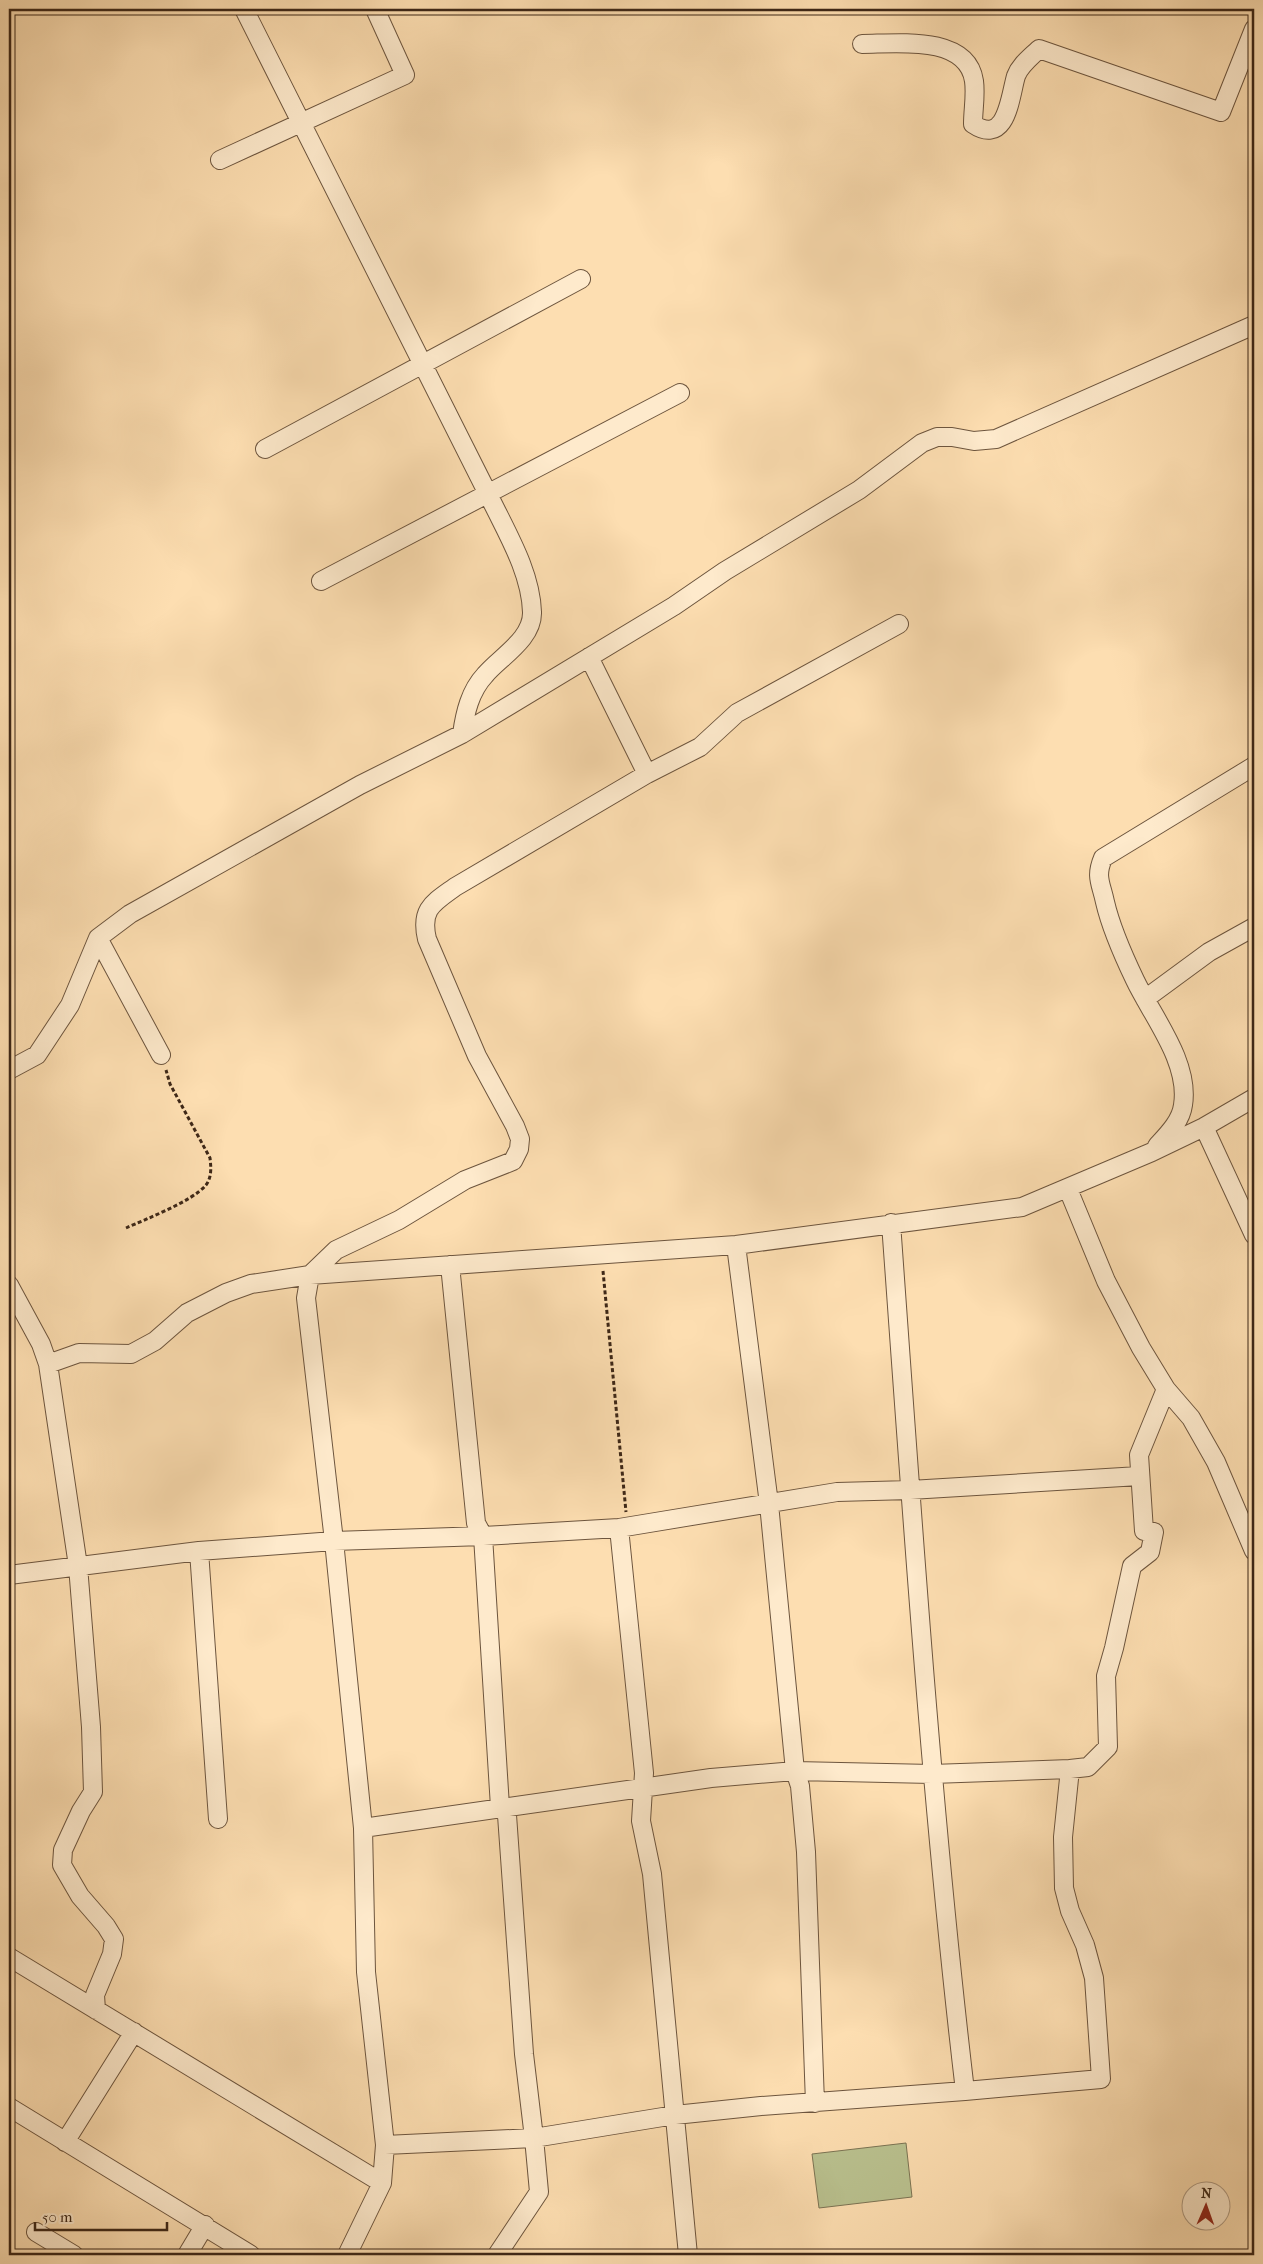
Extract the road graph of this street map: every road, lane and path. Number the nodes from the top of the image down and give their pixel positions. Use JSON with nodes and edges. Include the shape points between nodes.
{"nodes":[{"id":1,"x":244,"y":9,"type":"edge"},
{"id":2,"x":375,"y":9,"type":"edge"},
{"id":3,"x":1254,"y":28,"type":"edge"},
{"id":4,"x":862,"y":44,"type":"dead end"},
{"id":5,"x":301,"y":123,"type":"junction"},
{"id":6,"x":220,"y":160,"type":"dead end"},
{"id":7,"x":581,"y":279,"type":"dead end"},
{"id":8,"x":1254,"y":325,"type":"edge"},
{"id":9,"x":422,"y":364,"type":"junction"},
{"id":10,"x":680,"y":393,"type":"dead end"},
{"id":11,"x":265,"y":448,"type":"dead end"},
{"id":12,"x":488,"y":494,"type":"junction"},
{"id":13,"x":321,"y":581,"type":"dead end"},
{"id":14,"x":899,"y":624,"type":"dead end"},
{"id":15,"x":589,"y":657,"type":"junction"},
{"id":16,"x":462,"y":734,"type":"junction"},
{"id":17,"x":1254,"y":766,"type":"edge"},
{"id":18,"x":646,"y":774,"type":"junction"},
{"id":19,"x":1254,"y":927,"type":"edge"},
{"id":20,"x":98,"y":938,"type":"junction"},
{"id":21,"x":1145,"y":999,"type":"junction"},
{"id":22,"x":161,"y":1055,"type":"joint"},
{"id":23,"x":9,"y":1070,"type":"edge"},
{"id":24,"x":1254,"y":1098,"type":"edge"},
{"id":25,"x":1204,"y":1127,"type":"junction"},
{"id":26,"x":1152,"y":1152,"type":"junction"},
{"id":27,"x":1068,"y":1189,"type":"junction"},
{"id":28,"x":891,"y":1223,"type":"junction"},
{"id":29,"x":126,"y":1228,"type":"dead end"},
{"id":30,"x":1254,"y":1235,"type":"edge"},
{"id":31,"x":736,"y":1245,"type":"junction"},
{"id":32,"x":601,"y":1254,"type":"junction"},
{"id":33,"x":450,"y":1265,"type":"junction"},
{"id":34,"x":310,"y":1275,"type":"junction"},
{"id":35,"x":9,"y":1285,"type":"edge"},
{"id":36,"x":48,"y":1364,"type":"junction"},
{"id":37,"x":1166,"y":1389,"type":"junction"},
{"id":38,"x":1139,"y":1476,"type":"junction"},
{"id":39,"x":910,"y":1490,"type":"junction"},
{"id":40,"x":769,"y":1504,"type":"junction"},
{"id":41,"x":623,"y":1528,"type":"junction"},
{"id":42,"x":483,"y":1536,"type":"junction"},
{"id":43,"x":334,"y":1542,"type":"junction"},
{"id":44,"x":199,"y":1551,"type":"junction"},
{"id":45,"x":1254,"y":1551,"type":"edge"},
{"id":46,"x":78,"y":1566,"type":"junction"},
{"id":47,"x":9,"y":1574,"type":"edge"},
{"id":48,"x":1070,"y":1769,"type":"junction"},
{"id":49,"x":795,"y":1771,"type":"junction"},
{"id":50,"x":932,"y":1774,"type":"junction"},
{"id":51,"x":644,"y":1789,"type":"junction"},
{"id":52,"x":500,"y":1807,"type":"junction"},
{"id":53,"x":218,"y":1819,"type":"dead end"},
{"id":54,"x":363,"y":1828,"type":"junction"},
{"id":55,"x":9,"y":1957,"type":"edge"},
{"id":56,"x":96,"y":2010,"type":"junction"},
{"id":57,"x":134,"y":2032,"type":"junction"},
{"id":58,"x":965,"y":2091,"type":"junction"},
{"id":59,"x":815,"y":2103,"type":"junction"},
{"id":60,"x":9,"y":2107,"type":"edge"},
{"id":61,"x":675,"y":2116,"type":"junction"},
{"id":62,"x":534,"y":2138,"type":"junction"},
{"id":63,"x":65,"y":2142,"type":"junction"},
{"id":64,"x":385,"y":2145,"type":"junction"},
{"id":65,"x":382,"y":2183,"type":"junction"},
{"id":66,"x":205,"y":2225,"type":"junction"},
{"id":67,"x":36,"y":2232,"type":"dead end"},
{"id":68,"x":74,"y":2255,"type":"edge"},
{"id":69,"x":187,"y":2255,"type":"edge"},
{"id":70,"x":251,"y":2255,"type":"edge"},
{"id":71,"x":348,"y":2255,"type":"edge"},
{"id":72,"x":497,"y":2255,"type":"edge"},
{"id":73,"x":688,"y":2255,"type":"edge"}],
"edges":[{"from":1,"to":5,"type":"street"},
{"from":2,"to":5,"type":"street","via":[[404,75]]},
{"from":3,"to":4,"type":"street","via":[[1221,112],[1039,49],[1017,74],[1005,116],[997,127],[989,130],[973,124],[974,79],[959,56],[930,44]]},
{"from":5,"to":6,"type":"street"},
{"from":5,"to":9,"type":"street"},
{"from":7,"to":9,"type":"street"},
{"from":8,"to":15,"type":"street","via":[[996,439],[974,441],[937,437],[922,443],[859,490]]},
{"from":9,"to":11,"type":"street"},
{"from":9,"to":12,"type":"street"},
{"from":10,"to":12,"type":"street"},
{"from":12,"to":13,"type":"street"},
{"from":12,"to":16,"type":"street","via":[[518,556],[533,614],[525,636],[485,675],[473,693],[466,709]]},
{"from":14,"to":18,"type":"street","via":[[737,713],[700,747]]},
{"from":15,"to":16,"type":"street"},
{"from":15,"to":18,"type":"street"},
{"from":16,"to":20,"type":"street","via":[[294,821],[130,914]]},
{"from":17,"to":21,"type":"street","via":[[1103,858],[1098,869],[1099,884],[1109,917]]},
{"from":18,"to":34,"type":"street","via":[[455,887],[430,906],[424,927],[427,939],[478,1056],[515,1126],[520,1149],[512,1161],[465,1180],[399,1220],[336,1250]]},
{"from":19,"to":21,"type":"street","via":[[1209,952]]},
{"from":20,"to":22,"type":"street"},
{"from":20,"to":23,"type":"street","via":[[70,1005],[37,1055]]},
{"from":21,"to":26,"type":"street","via":[[1170,1046],[1184,1088],[1178,1121]]},
{"from":22,"to":29,"type":"path","via":[[170,1084],[210,1158],[211,1171],[206,1184],[191,1197]]},
{"from":24,"to":25,"type":"street"},
{"from":25,"to":26,"type":"street"},
{"from":25,"to":30,"type":"street"},
{"from":26,"to":27,"type":"street"},
{"from":27,"to":28,"type":"street","via":[[1022,1207]]},
{"from":27,"to":37,"type":"street","via":[[1106,1281]]},
{"from":28,"to":31,"type":"street"},
{"from":28,"to":39,"type":"street"},
{"from":31,"to":32,"type":"street"},
{"from":31,"to":40,"type":"street"},
{"from":32,"to":33,"type":"street"},
{"from":32,"to":41,"type":"path"},
{"from":33,"to":34,"type":"street"},
{"from":33,"to":42,"type":"street","via":[[476,1523]]},
{"from":34,"to":36,"type":"street","via":[[251,1284],[226,1293],[187,1312],[155,1341],[131,1354],[79,1353]]},
{"from":34,"to":43,"type":"street","via":[[306,1298]]},
{"from":35,"to":36,"type":"street","via":[[41,1344]]},
{"from":36,"to":46,"type":"street"},
{"from":37,"to":38,"type":"street","via":[[1139,1455]]},
{"from":37,"to":45,"type":"street","via":[[1191,1418],[1216,1462]]},
{"from":38,"to":39,"type":"street"},
{"from":38,"to":48,"type":"street","via":[[1144,1531],[1154,1532],[1150,1552],[1132,1566],[1106,1676],[1108,1747],[1088,1767]]},
{"from":39,"to":40,"type":"street","via":[[837,1492]]},
{"from":39,"to":50,"type":"street"},
{"from":40,"to":41,"type":"street"},
{"from":40,"to":49,"type":"street"},
{"from":41,"to":42,"type":"street"},
{"from":41,"to":51,"type":"street"},
{"from":42,"to":43,"type":"street"},
{"from":42,"to":52,"type":"street"},
{"from":43,"to":44,"type":"street"},
{"from":43,"to":54,"type":"street"},
{"from":44,"to":46,"type":"street"},
{"from":44,"to":53,"type":"street"},
{"from":46,"to":47,"type":"street"},
{"from":46,"to":56,"type":"street","via":[[93,1792],[63,1850],[62,1865],[80,1896],[114,1939],[112,1954],[95,1995]]},
{"from":48,"to":50,"type":"street"},
{"from":48,"to":58,"type":"street","via":[[1063,1837],[1064,1888],[1094,1978],[1101,2078]]},
{"from":49,"to":50,"type":"street"},
{"from":49,"to":51,"type":"street","via":[[711,1778]]},
{"from":49,"to":59,"type":"street","via":[[800,1786],[806,1852]]},
{"from":50,"to":58,"type":"street"},
{"from":51,"to":52,"type":"street"},
{"from":51,"to":61,"type":"street","via":[[640,1821],[652,1874]]},
{"from":52,"to":54,"type":"street"},
{"from":52,"to":62,"type":"street","via":[[507,1815],[524,2054]]},
{"from":54,"to":64,"type":"street","via":[[366,1972]]},
{"from":55,"to":56,"type":"street"},
{"from":56,"to":57,"type":"street"},
{"from":57,"to":63,"type":"street"},
{"from":57,"to":65,"type":"street"},
{"from":58,"to":59,"type":"street"},
{"from":59,"to":61,"type":"street"},
{"from":60,"to":63,"type":"street"},
{"from":61,"to":62,"type":"street"},
{"from":61,"to":73,"type":"street"},
{"from":62,"to":64,"type":"street"},
{"from":62,"to":72,"type":"street","via":[[538,2192]]},
{"from":63,"to":66,"type":"street"},
{"from":64,"to":65,"type":"street"},
{"from":65,"to":71,"type":"street"},
{"from":66,"to":69,"type":"street"},
{"from":66,"to":70,"type":"street"},
{"from":67,"to":68,"type":"street"}]}
